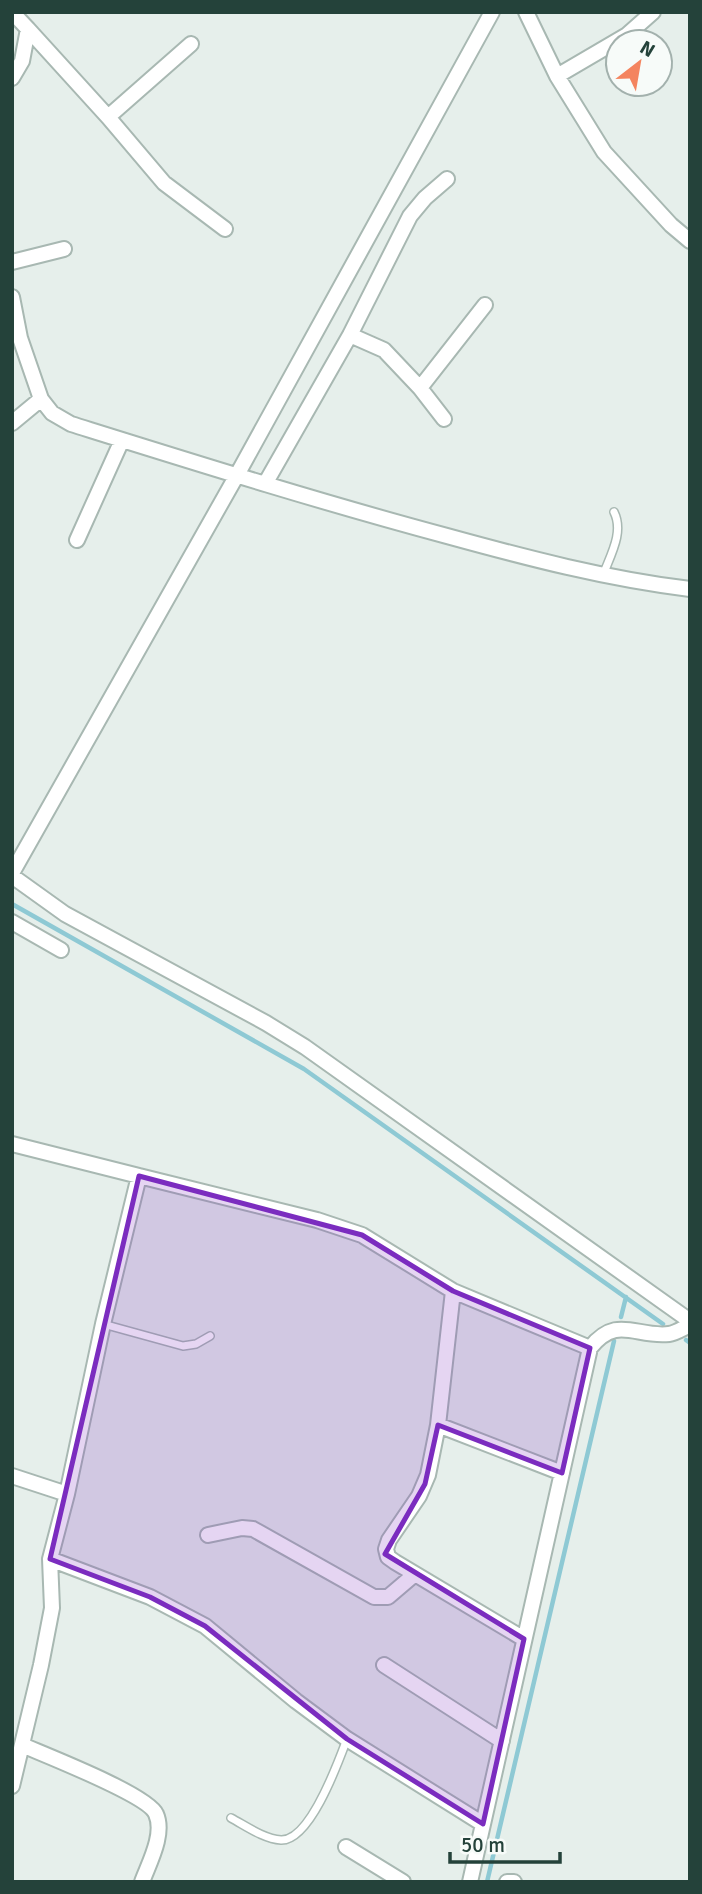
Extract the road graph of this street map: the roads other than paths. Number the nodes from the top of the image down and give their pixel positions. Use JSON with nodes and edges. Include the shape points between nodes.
{"nodes":[{"id":1,"x":12,"y":12,"type":"edge"},
{"id":2,"x":492,"y":12,"type":"edge"},
{"id":3,"x":526,"y":12,"type":"edge"},
{"id":4,"x":653,"y":12,"type":"edge"},
{"id":5,"x":28,"y":29,"type":"junction"},
{"id":6,"x":191,"y":44,"type":"dead end"},
{"id":7,"x":557,"y":76,"type":"junction"},
{"id":8,"x":12,"y":78,"type":"edge"},
{"id":9,"x":108,"y":117,"type":"junction"},
{"id":10,"x":447,"y":178,"type":"dead end"},
{"id":11,"x":225,"y":229,"type":"dead end"},
{"id":12,"x":690,"y":241,"type":"edge"},
{"id":13,"x":64,"y":249,"type":"dead end"},
{"id":14,"x":12,"y":262,"type":"edge"},
{"id":15,"x":12,"y":297,"type":"edge"},
{"id":16,"x":485,"y":305,"type":"dead end"},
{"id":17,"x":350,"y":335,"type":"junction"},
{"id":18,"x":421,"y":388,"type":"junction"},
{"id":19,"x":41,"y":399,"type":"junction"},
{"id":20,"x":444,"y":419,"type":"dead end"},
{"id":21,"x":12,"y":423,"type":"edge"},
{"id":22,"x":122,"y":440,"type":"junction"},
{"id":23,"x":239,"y":476,"type":"junction"},
{"id":24,"x":263,"y":484,"type":"junction"},
{"id":25,"x":614,"y":512,"type":"dead end"},
{"id":26,"x":77,"y":540,"type":"dead end"},
{"id":27,"x":603,"y":575,"type":"junction"},
{"id":28,"x":690,"y":589,"type":"edge"},
{"id":29,"x":12,"y":874,"type":"edge"},
{"id":30,"x":12,"y":922,"type":"edge"},
{"id":31,"x":61,"y":950,"type":"dead end"},
{"id":32,"x":12,"y":1144,"type":"edge"},
{"id":33,"x":139,"y":1176,"type":"junction"},
{"id":34,"x":453,"y":1291,"type":"junction"},
{"id":35,"x":690,"y":1323,"type":"edge"},
{"id":36,"x":103,"y":1324,"type":"junction"},
{"id":37,"x":210,"y":1336,"type":"dead end"},
{"id":38,"x":590,"y":1348,"type":"junction"},
{"id":39,"x":438,"y":1425,"type":"junction"},
{"id":40,"x":562,"y":1473,"type":"junction"},
{"id":41,"x":12,"y":1476,"type":"edge"},
{"id":42,"x":67,"y":1494,"type":"junction"},
{"id":43,"x":208,"y":1535,"type":"dead end"},
{"id":44,"x":50,"y":1559,"type":"junction"},
{"id":45,"x":415,"y":1574,"type":"junction"},
{"id":46,"x":524,"y":1639,"type":"junction"},
{"id":47,"x":384,"y":1665,"type":"dead end"},
{"id":48,"x":347,"y":1739,"type":"junction"},
{"id":49,"x":502,"y":1741,"type":"junction"},
{"id":50,"x":22,"y":1745,"type":"junction"},
{"id":51,"x":12,"y":1786,"type":"edge"},
{"id":52,"x":231,"y":1818,"type":"dead end"},
{"id":53,"x":483,"y":1824,"type":"junction"},
{"id":54,"x":346,"y":1847,"type":"dead end"},
{"id":55,"x":142,"y":1882,"type":"edge"},
{"id":56,"x":403,"y":1882,"type":"edge"},
{"id":57,"x":470,"y":1882,"type":"edge"},
{"id":58,"x":507,"y":1882,"type":"edge"},
{"id":59,"x":514,"y":1882,"type":"edge"}],
"edges":[{"from":1,"to":5,"type":"street"},
{"from":2,"to":23,"type":"street"},
{"from":3,"to":7,"type":"street"},
{"from":4,"to":7,"type":"street","via":[[627,36]]},
{"from":5,"to":8,"type":"street","via":[[22,61]]},
{"from":5,"to":9,"type":"street"},
{"from":6,"to":9,"type":"street"},
{"from":7,"to":12,"type":"street","via":[[614,165]]},
{"from":9,"to":11,"type":"street","via":[[164,183]]},
{"from":10,"to":17,"type":"street","via":[[410,216]]},
{"from":13,"to":14,"type":"street"},
{"from":15,"to":19,"type":"street","via":[[20,338]]},
{"from":16,"to":18,"type":"street"},
{"from":17,"to":18,"type":"street","via":[[383,350]]},
{"from":17,"to":24,"type":"street"},
{"from":18,"to":20,"type":"street"},
{"from":19,"to":21,"type":"street"},
{"from":19,"to":22,"type":"street","via":[[52,413],[71,424]]},
{"from":22,"to":23,"type":"street"},
{"from":22,"to":26,"type":"street"},
{"from":23,"to":24,"type":"street"},
{"from":23,"to":29,"type":"street"},
{"from":24,"to":27,"type":"street"},
{"from":25,"to":27,"type":"lane","via":[[618,533]]},
{"from":27,"to":28,"type":"street"},
{"from":29,"to":35,"type":"street","via":[[65,914],[304,1047]]},
{"from":30,"to":31,"type":"street"},
{"from":32,"to":33,"type":"street"},
{"from":33,"to":34,"type":"street","via":[[362,1234]]},
{"from":33,"to":36,"type":"street"},
{"from":34,"to":38,"type":"street"},
{"from":34,"to":39,"type":"street"},
{"from":35,"to":38,"type":"street","via":[[669,1334],[616,1329]]},
{"from":36,"to":37,"type":"lane","via":[[183,1346]]},
{"from":36,"to":42,"type":"street"},
{"from":38,"to":40,"type":"street"},
{"from":39,"to":40,"type":"street"},
{"from":39,"to":45,"type":"street","via":[[425,1484],[386,1549],[388,1557]]},
{"from":40,"to":46,"type":"street"},
{"from":41,"to":42,"type":"street"},
{"from":42,"to":44,"type":"street"},
{"from":43,"to":45,"type":"street","via":[[253,1529],[374,1597],[388,1597]]},
{"from":44,"to":48,"type":"street","via":[[150,1597],[205,1626]]},
{"from":44,"to":50,"type":"street","via":[[52,1608]]},
{"from":45,"to":46,"type":"street"},
{"from":46,"to":49,"type":"street"},
{"from":47,"to":49,"type":"street"},
{"from":48,"to":52,"type":"lane","via":[[317,1807],[291,1838],[271,1838]]},
{"from":48,"to":53,"type":"street"},
{"from":49,"to":53,"type":"street"},
{"from":50,"to":51,"type":"street"},
{"from":50,"to":55,"type":"street","via":[[128,1793],[156,1813],[159,1833]]},
{"from":53,"to":57,"type":"street"},
{"from":54,"to":56,"type":"street"},
{"from":58,"to":59,"type":"street"}]}
